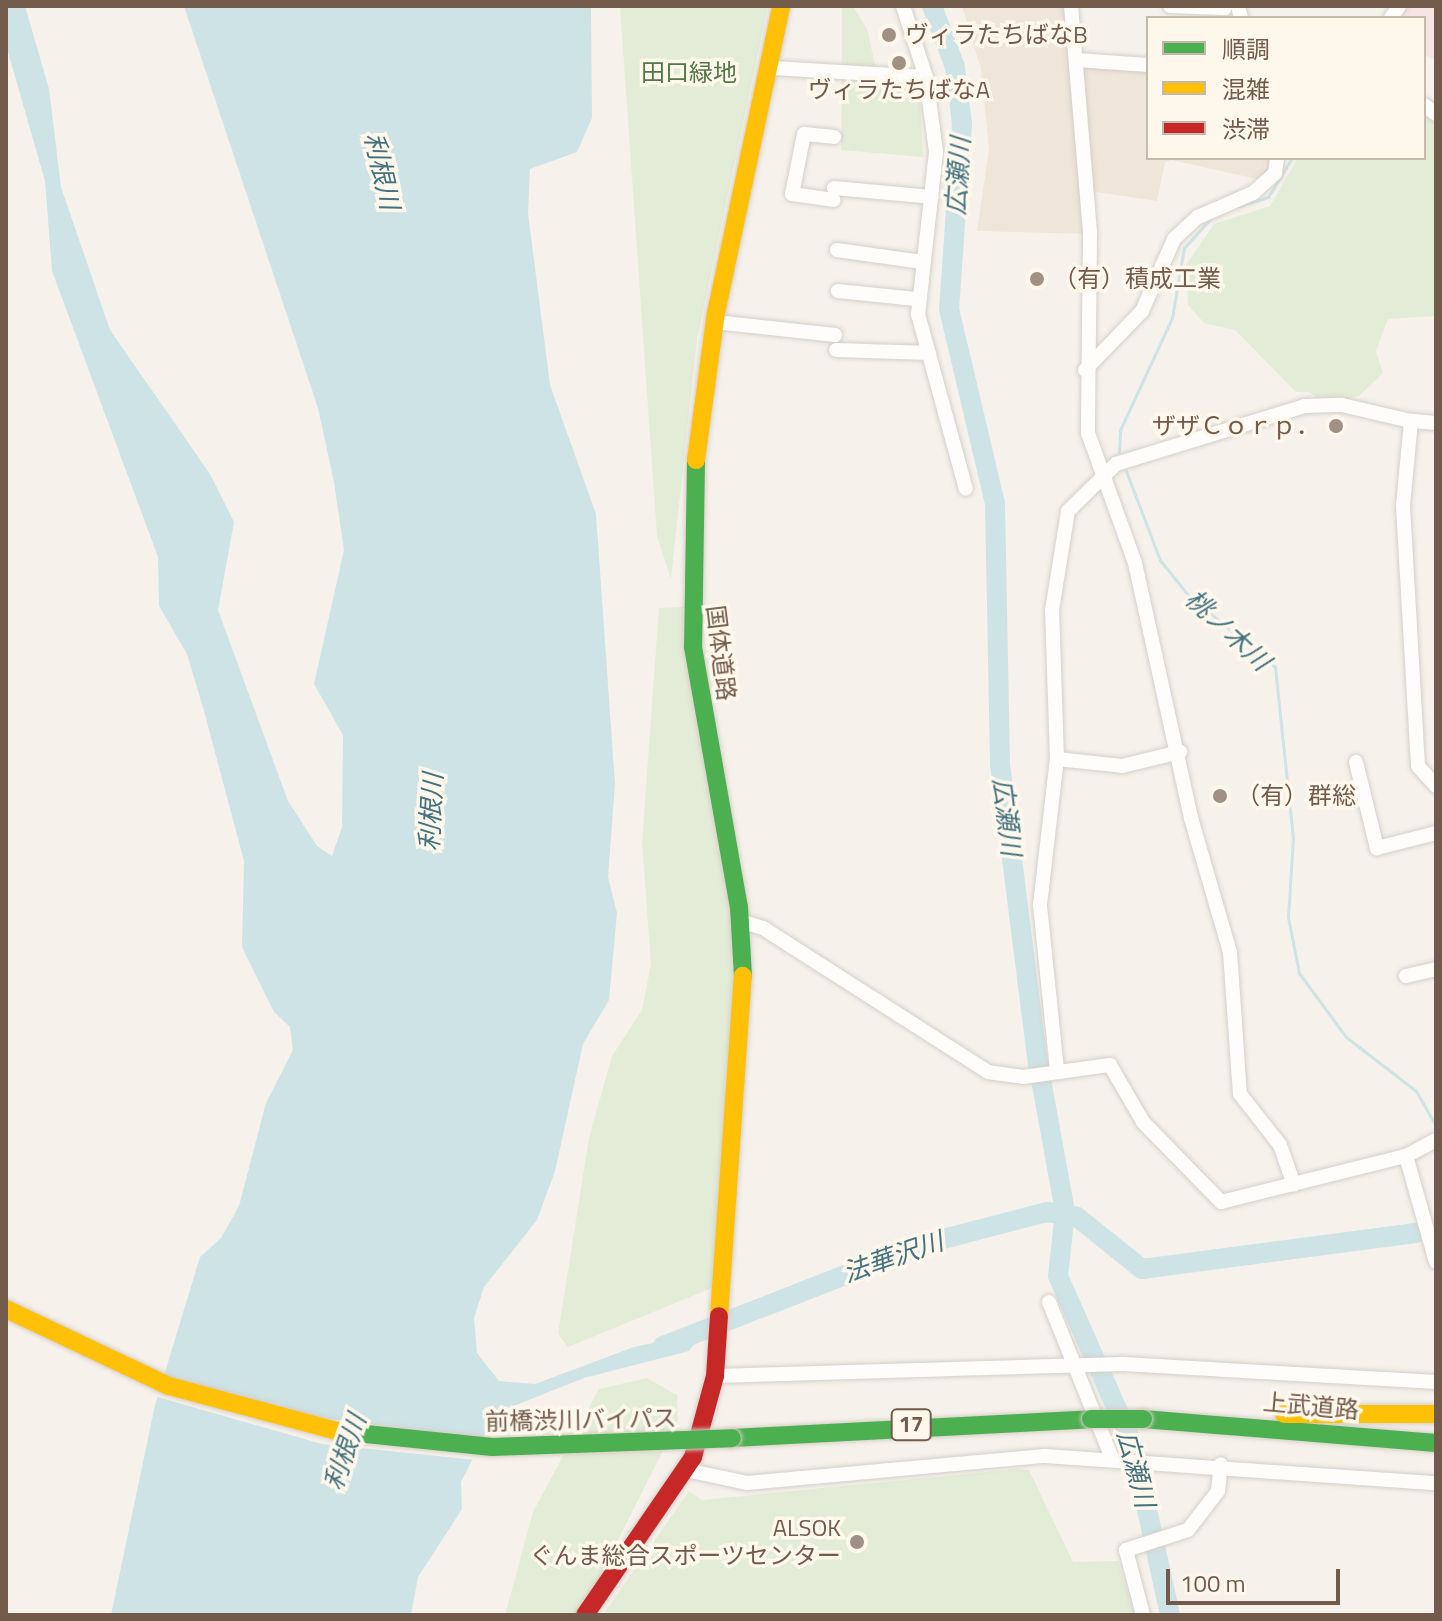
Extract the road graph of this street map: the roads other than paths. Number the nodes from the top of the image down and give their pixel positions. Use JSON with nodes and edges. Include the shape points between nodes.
{"nodes":[{"id":1,"x":781,"y":6,"type":"edge"},
{"id":2,"x":903,"y":6,"type":"edge"},
{"id":3,"x":1071,"y":6,"type":"edge"},
{"id":4,"x":1170,"y":6,"type":"edge"},
{"id":5,"x":1229,"y":9,"type":"edge"},
{"id":6,"x":1077,"y":60,"type":"junction"},
{"id":7,"x":1146,"y":65,"type":"edge"},
{"id":8,"x":773,"y":68,"type":"junction"},
{"id":9,"x":926,"y":77,"type":"junction"},
{"id":10,"x":834,"y":137,"type":"dead end"},
{"id":11,"x":1277,"y":160,"type":"edge"},
{"id":12,"x":932,"y":197,"type":"junction"},
{"id":13,"x":837,"y":250,"type":"dead end"},
{"id":14,"x":922,"y":262,"type":"junction"},
{"id":15,"x":838,"y":291,"type":"dead end"},
{"id":16,"x":916,"y":299,"type":"junction"},
{"id":17,"x":715,"y":322,"type":"junction"},
{"id":18,"x":929,"y":353,"type":"junction"},
{"id":19,"x":1085,"y":370,"type":"junction"},
{"id":20,"x":1411,"y":421,"type":"junction"},
{"id":21,"x":1436,"y":423,"type":"edge"},
{"id":22,"x":1101,"y":473,"type":"junction"},
{"id":23,"x":966,"y":489,"type":"dead end"},
{"id":24,"x":1180,"y":752,"type":"junction"},
{"id":25,"x":1057,"y":759,"type":"junction"},
{"id":26,"x":1356,"y":762,"type":"dead end"},
{"id":27,"x":1436,"y":786,"type":"edge"},
{"id":28,"x":1436,"y":833,"type":"edge"},
{"id":29,"x":740,"y":921,"type":"junction"},
{"id":30,"x":1436,"y":969,"type":"edge"},
{"id":31,"x":1406,"y":976,"type":"dead end"},
{"id":32,"x":1055,"y":1071,"type":"junction"},
{"id":33,"x":1436,"y":1140,"type":"edge"},
{"id":34,"x":1406,"y":1156,"type":"junction"},
{"id":35,"x":1294,"y":1185,"type":"junction"},
{"id":36,"x":1436,"y":1262,"type":"edge"},
{"id":37,"x":1049,"y":1302,"type":"dead end"},
{"id":38,"x":6,"y":1309,"type":"edge"},
{"id":39,"x":1073,"y":1364,"type":"junction"},
{"id":40,"x":715,"y":1376,"type":"junction"},
{"id":41,"x":1436,"y":1382,"type":"edge"},
{"id":42,"x":1436,"y":1414,"type":"edge"},
{"id":43,"x":1182,"y":1421,"type":"junction"},
{"id":44,"x":1436,"y":1443,"type":"edge"},
{"id":45,"x":1436,"y":1456,"type":"edge"},
{"id":46,"x":1112,"y":1458,"type":"junction"},
{"id":47,"x":1221,"y":1464,"type":"junction"},
{"id":48,"x":686,"y":1470,"type":"junction"},
{"id":49,"x":1436,"y":1483,"type":"edge"},
{"id":50,"x":585,"y":1615,"type":"edge"},
{"id":51,"x":1143,"y":1615,"type":"edge"}],
"edges":[{"from":1,"to":8,"type":"main road","name":"国体道路"},
{"from":2,"to":9,"type":"street"},
{"from":3,"to":6,"type":"street"},
{"from":4,"to":5,"type":"street"},
{"from":6,"to":7,"type":"street"},
{"from":6,"to":19,"type":"street","via":[[1090,234]]},
{"from":8,"to":9,"type":"street"},
{"from":8,"to":17,"type":"main road","name":"国体道路"},
{"from":9,"to":12,"type":"street","via":[[936,152]]},
{"from":10,"to":12,"type":"street","via":[[804,134],[792,194]]},
{"from":11,"to":19,"type":"street","via":[[1275,173],[1253,193],[1198,217],[1174,239],[1142,311]]},
{"from":12,"to":14,"type":"street"},
{"from":13,"to":14,"type":"street"},
{"from":14,"to":16,"type":"street"},
{"from":15,"to":16,"type":"street"},
{"from":16,"to":18,"type":"street"},
{"from":17,"to":18,"type":"street"},
{"from":17,"to":29,"type":"main road","name":"国体道路","via":[[689,568],[693,647]]},
{"from":18,"to":23,"type":"street"},
{"from":19,"to":22,"type":"street","via":[[1088,433]]},
{"from":20,"to":21,"type":"street"},
{"from":20,"to":22,"type":"street","via":[[1342,405],[1304,406]]},
{"from":20,"to":27,"type":"street","via":[[1403,506],[1405,634],[1418,766]]},
{"from":22,"to":24,"type":"street","via":[[1135,563]]},
{"from":22,"to":25,"type":"street","via":[[1063,526],[1052,610]]},
{"from":24,"to":25,"type":"street","via":[[1122,766]]},
{"from":24,"to":35,"type":"street","via":[[1191,818],[1230,952],[1240,1094],[1280,1145]]},
{"from":25,"to":32,"type":"street","via":[[1040,905]]},
{"from":26,"to":28,"type":"street","via":[[1377,848]]},
{"from":29,"to":32,"type":"street","via":[[763,928],[976,1068],[1031,1076]]},
{"from":29,"to":40,"type":"main road","name":"国体道路","via":[[742,1021]]},
{"from":30,"to":31,"type":"street"},
{"from":32,"to":35,"type":"street","via":[[1110,1065],[1143,1122],[1221,1202]]},
{"from":33,"to":34,"type":"street"},
{"from":34,"to":35,"type":"street"},
{"from":34,"to":36,"type":"street"},
{"from":37,"to":39,"type":"street"},
{"from":38,"to":43,"type":"main road","name":"前橋渋川バイパス","number":"17","bridge":true,"via":[[169,1386],[324,1430],[492,1447],[1091,1419]]},
{"from":39,"to":40,"type":"street"},
{"from":39,"to":41,"type":"street"},
{"from":39,"to":46,"type":"street","via":[[1097,1409]]},
{"from":40,"to":48,"type":"main road","via":[[705,1428]]},
{"from":42,"to":43,"type":"main road"},
{"from":43,"to":44,"type":"main road","name":"上武道路","number":"17"},
{"from":43,"to":45,"type":"main road"},
{"from":46,"to":47,"type":"street"},
{"from":46,"to":48,"type":"street","via":[[994,1457],[880,1475],[735,1484]]},
{"from":47,"to":49,"type":"street"},
{"from":47,"to":51,"type":"street","via":[[1215,1497],[1188,1530],[1166,1542],[1126,1550]]},
{"from":48,"to":50,"type":"main road"}]}
